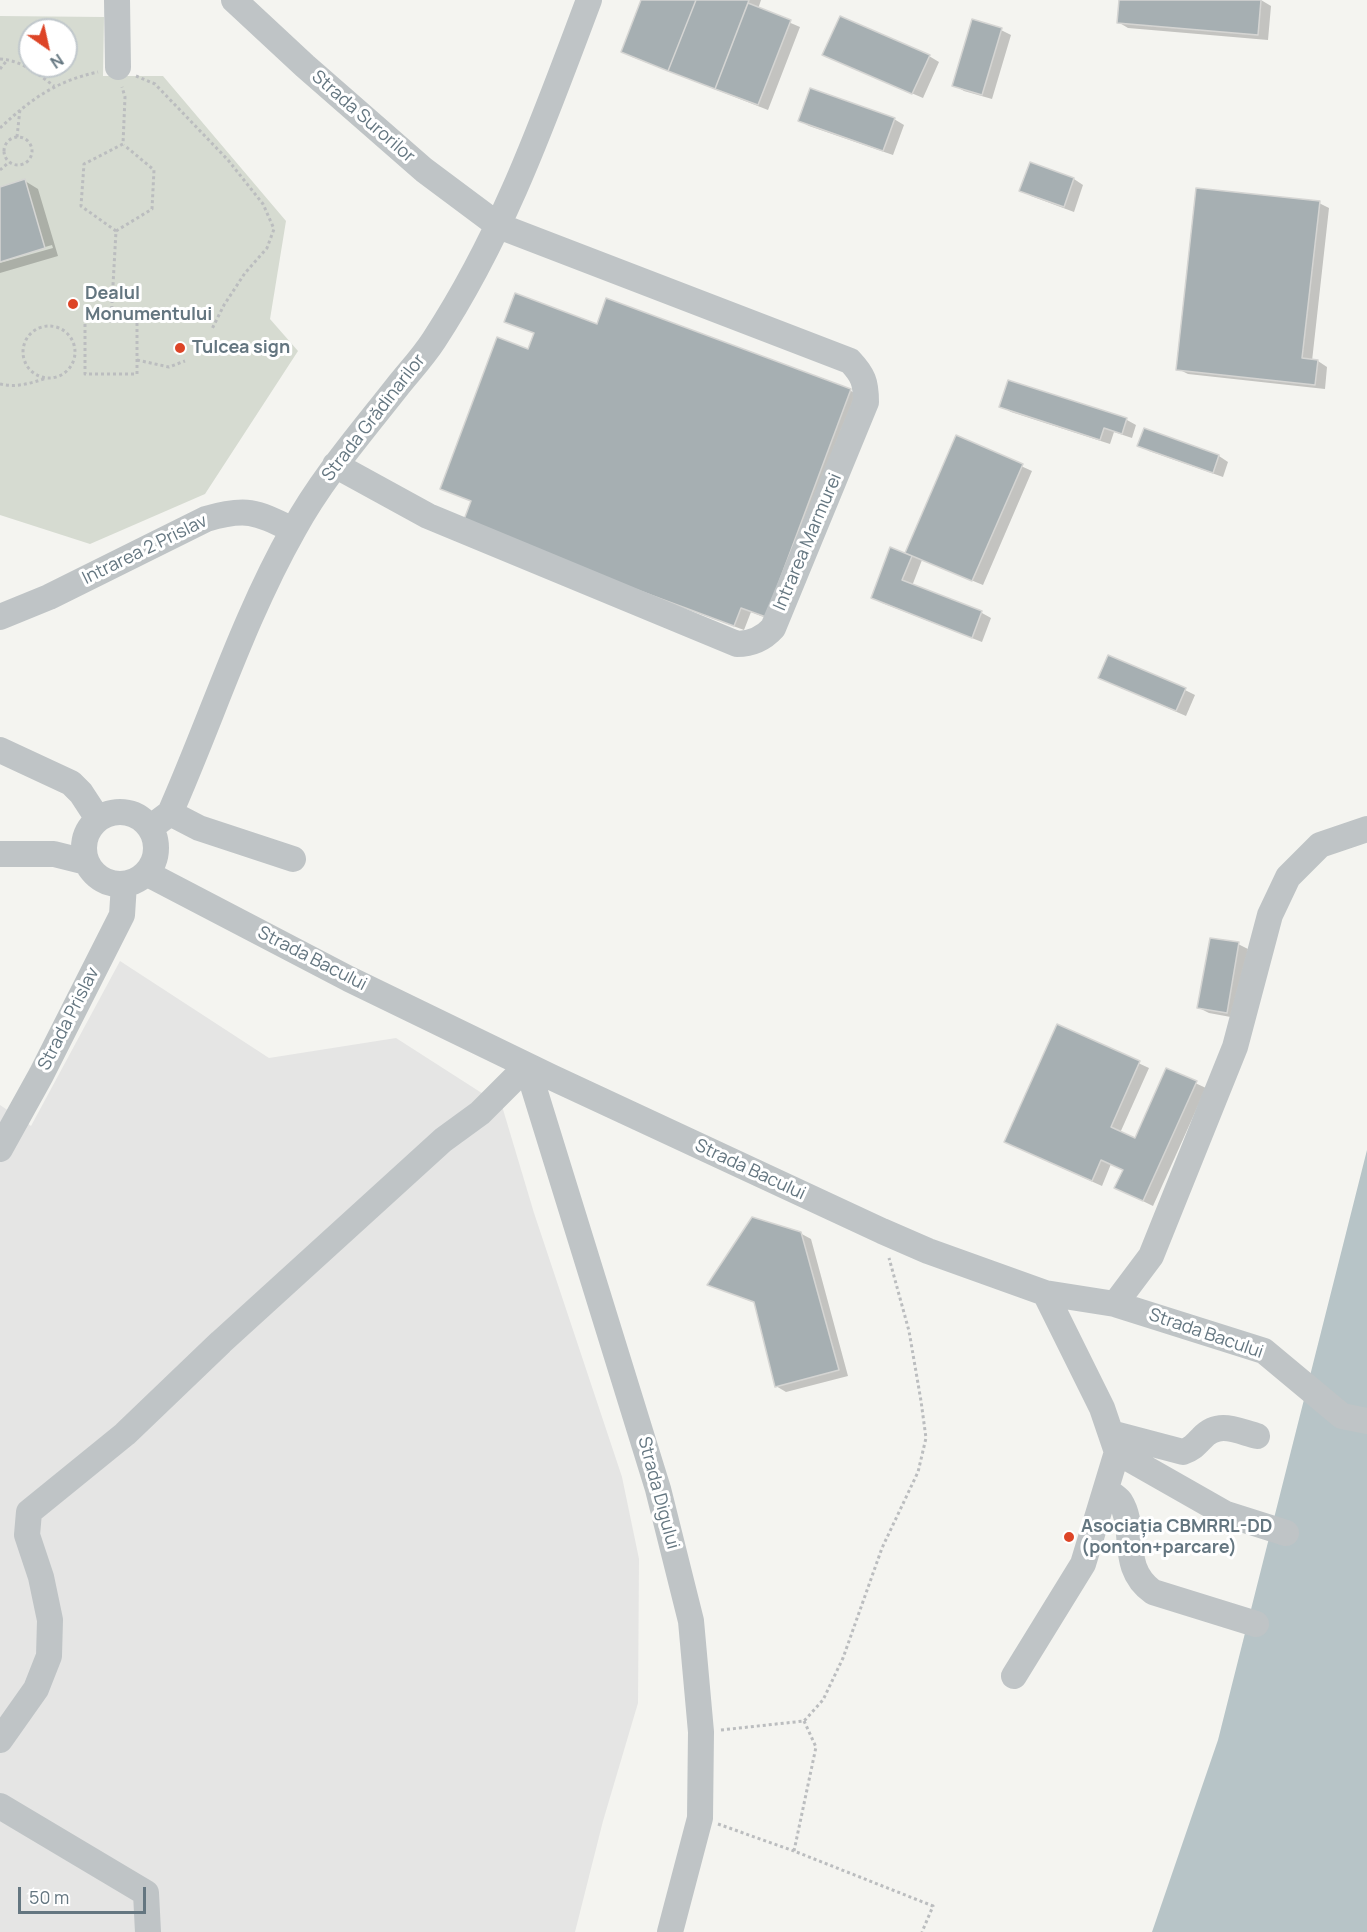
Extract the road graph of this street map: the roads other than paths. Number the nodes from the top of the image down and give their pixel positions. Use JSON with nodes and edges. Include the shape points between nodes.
{"nodes":[{"id":1,"x":117,"y":0,"type":"edge"},
{"id":2,"x":234,"y":0,"type":"edge"},
{"id":3,"x":589,"y":0,"type":"edge"},
{"id":4,"x":118,"y":68,"type":"road end"},
{"id":5,"x":499,"y":226,"type":"junction"},
{"id":6,"x":335,"y":465,"type":"junction"},
{"id":7,"x":293,"y":530,"type":"junction"},
{"id":8,"x":0,"y":617,"type":"edge"},
{"id":9,"x":0,"y":750,"type":"edge"},
{"id":10,"x":170,"y":813,"type":"junction"},
{"id":11,"x":98,"y":819,"type":"junction"},
{"id":12,"x":150,"y":828,"type":"junction"},
{"id":13,"x":1367,"y":829,"type":"edge"},
{"id":14,"x":0,"y":854,"type":"edge"},
{"id":15,"x":293,"y":859,"type":"dead end"},
{"id":16,"x":86,"y":862,"type":"junction"},
{"id":17,"x":135,"y":878,"type":"junction"},
{"id":18,"x":527,"y":1066,"type":"junction"},
{"id":19,"x":0,"y":1149,"type":"edge"},
{"id":20,"x":1045,"y":1293,"type":"junction"},
{"id":21,"x":1115,"y":1304,"type":"junction"},
{"id":22,"x":1367,"y":1421,"type":"edge"},
{"id":23,"x":1257,"y":1436,"type":"dead end"},
{"id":24,"x":1114,"y":1443,"type":"junction"},
{"id":25,"x":1106,"y":1490,"type":"junction"},
{"id":26,"x":1286,"y":1533,"type":"dead end"},
{"id":27,"x":1256,"y":1624,"type":"dead end"},
{"id":28,"x":1014,"y":1676,"type":"dead end"},
{"id":29,"x":0,"y":1740,"type":"edge"},
{"id":30,"x":0,"y":1806,"type":"edge"},
{"id":31,"x":148,"y":1932,"type":"edge"},
{"id":32,"x":670,"y":1932,"type":"edge"}],
"edges":[{"from":1,"to":4,"type":"street"},
{"from":2,"to":5,"type":"street","name":"Strada Surorilor","via":[[424,170]]},
{"from":3,"to":5,"type":"street","name":"Strada Grădinarilor"},
{"from":5,"to":6,"type":"street","name":"Strada Grădinarilor","via":[[432,343]]},
{"from":5,"to":6,"type":"street","name":"Intrarea Marmurei","via":[[850,361],[860,372],[866,386],[866,402],[772,628],[749,644],[737,644],[428,516]]},
{"from":6,"to":7,"type":"street","name":"Strada Grădinarilor"},
{"from":7,"to":8,"type":"street","name":"Intrarea 2 Prislav","via":[[259,514],[226,513]]},
{"from":7,"to":10,"type":"street","name":"Strada Grădinarilor","via":[[259,596]]},
{"from":9,"to":11,"type":"street","via":[[72,783]]},
{"from":10,"to":12,"type":"street"},
{"from":10,"to":15,"type":"street","via":[[199,828]]},
{"from":11,"to":12,"type":"street","via":[[120,812],[132,814]]},
{"from":11,"to":16,"type":"street","via":[[85,839]]},
{"from":12,"to":17,"type":"street","via":[[155,839],[153,862]]},
{"from":13,"to":21,"type":"street","via":[[1320,845],[1288,877],[1269,915],[1234,1047],[1151,1256]]},
{"from":14,"to":16,"type":"street","via":[[54,854]]},
{"from":16,"to":17,"type":"street","via":[[101,880],[112,884]]},
{"from":17,"to":18,"type":"street","name":"Strada Bacului"},
{"from":17,"to":19,"type":"street","name":"Strada Prislav","via":[[122,915]]},
{"from":18,"to":20,"type":"street","name":"Strada Bacului","via":[[882,1231]]},
{"from":18,"to":29,"type":"street","via":[[480,1113],[443,1140],[221,1342],[125,1434],[29,1512],[27,1535],[50,1620],[49,1656],[36,1689]]},
{"from":18,"to":32,"type":"street","name":"Strada Digului","via":[[658,1489],[691,1622],[701,1732],[700,1818]]},
{"from":20,"to":21,"type":"street","name":"Strada Bacului"},
{"from":20,"to":24,"type":"street","via":[[1102,1408]]},
{"from":21,"to":22,"type":"street","name":"Strada Bacului","via":[[1264,1351],[1342,1416]]},
{"from":23,"to":24,"type":"street","via":[[1224,1427],[1210,1430],[1194,1448],[1183,1452]]},
{"from":24,"to":25,"type":"street"},
{"from":24,"to":26,"type":"street","via":[[1226,1514]]},
{"from":25,"to":27,"type":"street","via":[[1120,1500],[1133,1566],[1142,1584],[1153,1592]]},
{"from":25,"to":28,"type":"street","via":[[1083,1564]]},
{"from":30,"to":31,"type":"street","via":[[146,1893]]}]}
